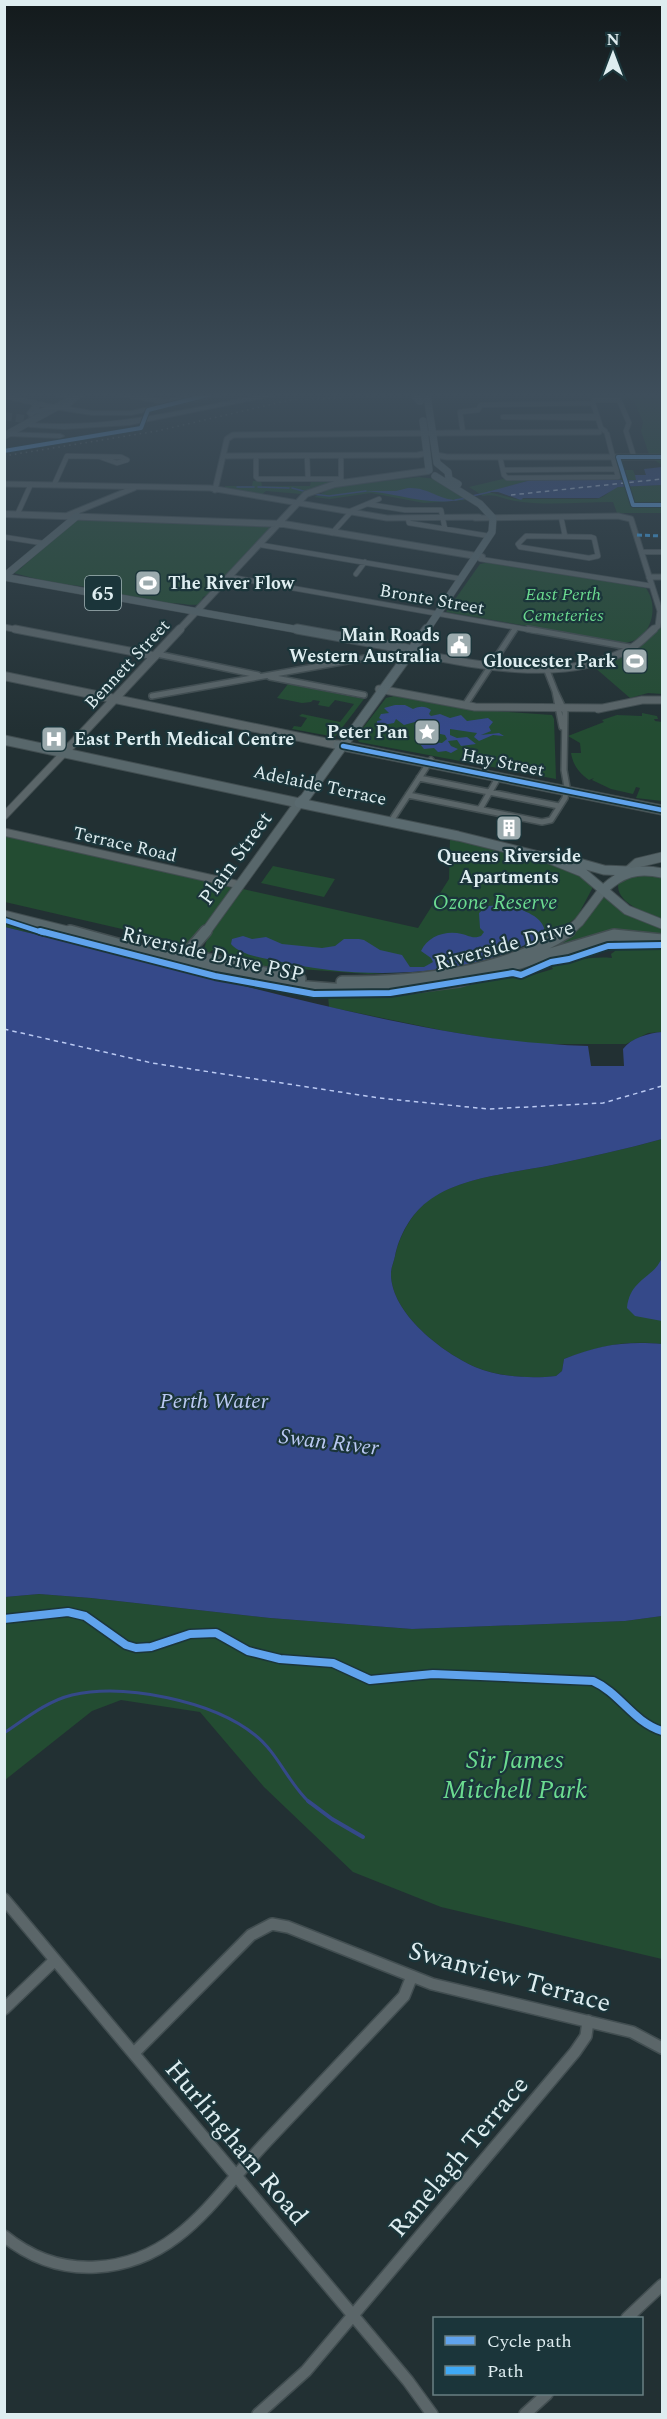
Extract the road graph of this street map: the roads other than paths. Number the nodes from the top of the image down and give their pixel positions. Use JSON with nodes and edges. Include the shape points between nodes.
{"nodes":[{"id":1,"x":22,"y":505,"type":"edge"},
{"id":2,"x":94,"y":505,"type":"edge"},
{"id":3,"x":298,"y":505,"type":"edge"},
{"id":4,"x":304,"y":505,"type":"edge"},
{"id":5,"x":365,"y":505,"type":"edge"},
{"id":6,"x":373,"y":505,"type":"edge"},
{"id":7,"x":482,"y":505,"type":"edge"},
{"id":8,"x":86,"y":509,"type":"junction"},
{"id":9,"x":349,"y":513,"type":"junction"},
{"id":10,"x":4,"y":514,"type":"edge"},
{"id":11,"x":17,"y":515,"type":"junction"},
{"id":12,"x":43,"y":516,"type":"junction"},
{"id":13,"x":91,"y":516,"type":"junction"},
{"id":14,"x":72,"y":517,"type":"junction"},
{"id":15,"x":110,"y":517,"type":"junction"},
{"id":16,"x":561,"y":517,"type":"junction"},
{"id":17,"x":444,"y":518,"type":"junction"},
{"id":18,"x":496,"y":518,"type":"junction"},
{"id":19,"x":408,"y":519,"type":"junction"},
{"id":20,"x":281,"y":524,"type":"junction"},
{"id":21,"x":62,"y":526,"type":"junction"},
{"id":22,"x":445,"y":529,"type":"junction"},
{"id":23,"x":332,"y":533,"type":"junction"},
{"id":24,"x":489,"y":536,"type":"junction"},
{"id":25,"x":565,"y":536,"type":"junction"},
{"id":26,"x":4,"y":537,"type":"edge"},
{"id":27,"x":42,"y":543,"type":"junction"},
{"id":28,"x":261,"y":545,"type":"junction"},
{"id":29,"x":642,"y":552,"type":"junction"},
{"id":30,"x":663,"y":552,"type":"edge"},
{"id":31,"x":478,"y":557,"type":"junction"},
{"id":32,"x":365,"y":562,"type":"junction"},
{"id":33,"x":356,"y":574,"type":"dead end"},
{"id":34,"x":5,"y":576,"type":"edge"},
{"id":35,"x":230,"y":577,"type":"junction"},
{"id":36,"x":663,"y":577,"type":"edge"},
{"id":37,"x":462,"y":579,"type":"junction"},
{"id":38,"x":651,"y":583,"type":"junction"},
{"id":39,"x":198,"y":611,"type":"junction"},
{"id":40,"x":437,"y":613,"type":"junction"},
{"id":41,"x":4,"y":627,"type":"edge"},
{"id":42,"x":516,"y":628,"type":"junction"},
{"id":43,"x":373,"y":644,"type":"junction"},
{"id":44,"x":629,"y":647,"type":"junction"},
{"id":45,"x":410,"y":650,"type":"junction"},
{"id":46,"x":389,"y":651,"type":"junction"},
{"id":47,"x":156,"y":655,"type":"junction"},
{"id":48,"x":400,"y":660,"type":"junction"},
{"id":49,"x":491,"y":665,"type":"junction"},
{"id":50,"x":546,"y":668,"type":"junction"},
{"id":51,"x":4,"y":676,"type":"edge"},
{"id":52,"x":263,"y":676,"type":"junction"},
{"id":53,"x":382,"y":690,"type":"junction"},
{"id":54,"x":364,"y":695,"type":"dead end"},
{"id":55,"x":152,"y":696,"type":"dead end"},
{"id":56,"x":115,"y":699,"type":"junction"},
{"id":57,"x":663,"y":700,"type":"edge"},
{"id":58,"x":465,"y":705,"type":"junction"},
{"id":59,"x":562,"y":711,"type":"junction"},
{"id":60,"x":4,"y":738,"type":"edge"},
{"id":61,"x":342,"y":744,"type":"junction"},
{"id":62,"x":66,"y":751,"type":"junction"},
{"id":63,"x":430,"y":761,"type":"junction"},
{"id":64,"x":499,"y":776,"type":"junction"},
{"id":65,"x":419,"y":778,"type":"junction"},
{"id":66,"x":564,"y":788,"type":"junction"},
{"id":67,"x":490,"y":792,"type":"junction"},
{"id":68,"x":408,"y":795,"type":"junction"},
{"id":69,"x":301,"y":799,"type":"junction"},
{"id":70,"x":560,"y":804,"type":"junction"},
{"id":71,"x":663,"y":808,"type":"edge"},
{"id":72,"x":480,"y":809,"type":"junction"},
{"id":73,"x":4,"y":816,"type":"edge"},
{"id":74,"x":393,"y":818,"type":"junction"},
{"id":75,"x":4,"y":832,"type":"edge"},
{"id":76,"x":663,"y":856,"type":"edge"},
{"id":77,"x":628,"y":870,"type":"junction"},
{"id":78,"x":663,"y":873,"type":"edge"},
{"id":79,"x":240,"y":885,"type":"junction"},
{"id":80,"x":603,"y":890,"type":"junction"},
{"id":81,"x":4,"y":910,"type":"edge"},
{"id":82,"x":4,"y":915,"type":"edge"},
{"id":83,"x":663,"y":924,"type":"edge"},
{"id":84,"x":200,"y":940,"type":"junction"},
{"id":85,"x":663,"y":940,"type":"edge"},
{"id":86,"x":574,"y":947,"type":"junction"},
{"id":87,"x":167,"y":949,"type":"junction"},
{"id":88,"x":187,"y":958,"type":"junction"},
{"id":89,"x":215,"y":962,"type":"junction"},
{"id":90,"x":482,"y":976,"type":"junction"},
{"id":91,"x":4,"y":1899,"type":"edge"},
{"id":92,"x":55,"y":1960,"type":"junction"},
{"id":93,"x":412,"y":1976,"type":"junction"},
{"id":94,"x":4,"y":2009,"type":"edge"},
{"id":95,"x":588,"y":2021,"type":"junction"},
{"id":96,"x":663,"y":2048,"type":"edge"},
{"id":97,"x":134,"y":2054,"type":"junction"},
{"id":98,"x":236,"y":2175,"type":"junction"},
{"id":99,"x":4,"y":2236,"type":"edge"},
{"id":100,"x":663,"y":2285,"type":"edge"},
{"id":101,"x":354,"y":2316,"type":"junction"},
{"id":102,"x":629,"y":2317,"type":"edge"},
{"id":103,"x":546,"y":2395,"type":"edge"},
{"id":104,"x":258,"y":2415,"type":"edge"},
{"id":105,"x":432,"y":2415,"type":"edge"},
{"id":106,"x":525,"y":2415,"type":"edge"}],
"edges":[{"from":1,"to":11,"type":"street"},
{"from":2,"to":8,"type":"street"},
{"from":3,"to":20,"type":"main road","name":"Bennett Street"},
{"from":4,"to":9,"type":"street"},
{"from":5,"to":9,"type":"street"},
{"from":6,"to":17,"type":"street","via":[[441,510]]},
{"from":7,"to":18,"type":"highway"},
{"from":8,"to":13,"type":"main road"},
{"from":8,"to":14,"type":"street"},
{"from":9,"to":19,"type":"street"},
{"from":9,"to":23,"type":"street"},
{"from":10,"to":11,"type":"main road"},
{"from":11,"to":12,"type":"main road"},
{"from":12,"to":14,"type":"main road"},
{"from":12,"to":21,"type":"main road","via":[[58,519]]},
{"from":13,"to":14,"type":"main road"},
{"from":13,"to":15,"type":"main road"},
{"from":14,"to":15,"type":"main road"},
{"from":14,"to":21,"type":"main road"},
{"from":15,"to":20,"type":"main road"},
{"from":16,"to":18,"type":"street"},
{"from":16,"to":25,"type":"street"},
{"from":16,"to":29,"type":"street","via":[[628,518],[633,522]]},
{"from":17,"to":18,"type":"street"},
{"from":17,"to":19,"type":"street"},
{"from":17,"to":22,"type":"street"},
{"from":18,"to":24,"type":"highway","name":"Plain Street"},
{"from":18,"to":31,"type":"highway","name":"Plain Street","via":[[501,528],[498,536]]},
{"from":19,"to":22,"type":"street","via":[[409,523]]},
{"from":20,"to":23,"type":"main road"},
{"from":20,"to":28,"type":"main road","name":"Bennett Street"},
{"from":21,"to":27,"type":"main road"},
{"from":22,"to":24,"type":"street"},
{"from":23,"to":31,"type":"main road"},
{"from":24,"to":31,"type":"highway","name":"Plain Street"},
{"from":25,"to":25,"type":"street","via":[[594,538],[598,556],[588,558],[518,544],[526,536]]},
{"from":26,"to":27,"type":"street"},
{"from":27,"to":34,"type":"main road"},
{"from":28,"to":32,"type":"street"},
{"from":28,"to":35,"type":"main road","name":"Bennett Street"},
{"from":29,"to":30,"type":"street"},
{"from":29,"to":38,"type":"street"},
{"from":31,"to":37,"type":"highway","name":"Plain Street"},
{"from":31,"to":38,"type":"street","via":[[637,584]]},
{"from":32,"to":33,"type":"street"},
{"from":32,"to":37,"type":"street"},
{"from":34,"to":39,"type":"main road","number":"65"},
{"from":35,"to":39,"type":"main road","name":"Bennett Street"},
{"from":35,"to":40,"type":"street","name":"Bronte Street"},
{"from":36,"to":38,"type":"street"},
{"from":37,"to":40,"type":"highway","name":"Plain Street"},
{"from":38,"to":44,"type":"street","via":[[660,611],[659,622],[653,631]]},
{"from":39,"to":43,"type":"main road","number":"65"},
{"from":39,"to":47,"type":"main road","name":"Bennett Street"},
{"from":40,"to":42,"type":"street","name":"Bronte Street"},
{"from":40,"to":45,"type":"highway","name":"Plain Street"},
{"from":41,"to":47,"type":"street"},
{"from":42,"to":44,"type":"street","name":"Bronte Street"},
{"from":42,"to":49,"type":"street"},
{"from":43,"to":45,"type":"main road","number":"65"},
{"from":43,"to":46,"type":"main road","number":"65"},
{"from":44,"to":50,"type":"street","via":[[602,659]]},
{"from":45,"to":46,"type":"main road","number":"65"},
{"from":45,"to":48,"type":"highway","name":"Plain Street"},
{"from":45,"to":49,"type":"street"},
{"from":45,"to":53,"type":"highway","name":"Plain Street"},
{"from":46,"to":48,"type":"main road"},
{"from":46,"to":52,"type":"street"},
{"from":47,"to":52,"type":"street"},
{"from":47,"to":56,"type":"main road","name":"Bennett Street"},
{"from":48,"to":53,"type":"highway","name":"Plain Street"},
{"from":49,"to":50,"type":"street"},
{"from":49,"to":58,"type":"street"},
{"from":50,"to":59,"type":"street"},
{"from":51,"to":56,"type":"main road","name":"Hay Street"},
{"from":52,"to":54,"type":"street"},
{"from":52,"to":55,"type":"street"},
{"from":53,"to":58,"type":"street"},
{"from":53,"to":61,"type":"highway","name":"Plain Street"},
{"from":56,"to":61,"type":"main road","name":"Hay Street"},
{"from":56,"to":62,"type":"main road","name":"Bennett Street"},
{"from":57,"to":59,"type":"street"},
{"from":58,"to":59,"type":"street"},
{"from":59,"to":66,"type":"street"},
{"from":60,"to":62,"type":"main road","name":"Adelaide Terrace"},
{"from":61,"to":63,"type":"main road","name":"Hay Street"},
{"from":61,"to":69,"type":"highway","name":"Plain Street"},
{"from":62,"to":69,"type":"main road","name":"Adelaide Terrace"},
{"from":62,"to":73,"type":"street","name":"Bennett Street"},
{"from":63,"to":64,"type":"main road","name":"Hay Street"},
{"from":63,"to":65,"type":"street"},
{"from":63,"to":66,"type":"main road","name":"Hay Street"},
{"from":64,"to":66,"type":"main road","name":"Hay Street"},
{"from":64,"to":67,"type":"street"},
{"from":65,"to":67,"type":"street"},
{"from":65,"to":68,"type":"street"},
{"from":66,"to":70,"type":"street"},
{"from":66,"to":71,"type":"main road","name":"Hay Street"},
{"from":67,"to":70,"type":"street"},
{"from":67,"to":72,"type":"street"},
{"from":68,"to":72,"type":"street"},
{"from":68,"to":74,"type":"street"},
{"from":69,"to":74,"type":"highway","name":"Adelaide Terrace"},
{"from":69,"to":79,"type":"main road","name":"Plain Street"},
{"from":69,"to":80,"type":"highway","name":"Adelaide Terrace","via":[[547,858],[573,867]]},
{"from":70,"to":72,"type":"street","via":[[552,819],[542,822]]},
{"from":74,"to":77,"type":"highway","name":"Adelaide Terrace","via":[[516,844],[597,868]]},
{"from":75,"to":79,"type":"street","name":"Terrace Road"},
{"from":76,"to":77,"type":"main road"},
{"from":77,"to":78,"type":"highway","name":"Adelaide Terrace"},
{"from":77,"to":80,"type":"highway"},
{"from":79,"to":84,"type":"main road","name":"Plain Street"},
{"from":80,"to":83,"type":"highway","name":"Adelaide Terrace","via":[[627,910]]},
{"from":80,"to":89,"type":"main road","name":"Riverside Drive","via":[[576,926],[565,934],[525,953],[450,974],[383,981],[320,981]]},
{"from":81,"to":87,"type":"main road","name":"Riverside Drive"},
{"from":82,"to":88,"type":"main road","name":"Riverside Drive"},
{"from":84,"to":87,"type":"main road","via":[[186,947]]},
{"from":84,"to":88,"type":"main road","name":"Plain Street"},
{"from":84,"to":89,"type":"main road","via":[[203,953]]},
{"from":85,"to":86,"type":"main road","name":"Riverside Drive","via":[[622,934]]},
{"from":86,"to":90,"type":"main road","name":"Riverside Drive"},
{"from":86,"to":90,"type":"main road","via":[[534,963],[526,971]]},
{"from":87,"to":88,"type":"main road","name":"Riverside Drive"},
{"from":88,"to":89,"type":"main road","name":"Riverside Drive"},
{"from":88,"to":90,"type":"main road","name":"Riverside Drive","via":[[267,983],[346,990],[398,989]]},
{"from":91,"to":92,"type":"street","name":"Hurlingham Road"},
{"from":92,"to":94,"type":"street"},
{"from":92,"to":97,"type":"street","name":"Hurlingham Road"},
{"from":93,"to":95,"type":"street","name":"Swanview Terrace"},
{"from":93,"to":97,"type":"street","name":"Swanview Terrace","via":[[301,1930],[276,1924],[262,1927]]},
{"from":93,"to":98,"type":"street","via":[[404,1996]]},
{"from":95,"to":96,"type":"street","name":"Swanview Terrace","via":[[632,2032]]},
{"from":95,"to":101,"type":"street","name":"Ranelagh Terrace","via":[[586,2036],[575,2052]]},
{"from":97,"to":98,"type":"street","name":"Hurlingham Road"},
{"from":98,"to":99,"type":"street","via":[[195,2223],[168,2245],[138,2260],[105,2268],[72,2267],[36,2258]]},
{"from":98,"to":101,"type":"street","name":"Hurlingham Road"},
{"from":100,"to":102,"type":"street"},
{"from":101,"to":104,"type":"street","name":"Ranelagh Terrace","via":[[306,2370]]},
{"from":101,"to":105,"type":"street","name":"Hurlingham Road"},
{"from":103,"to":106,"type":"street"}]}
